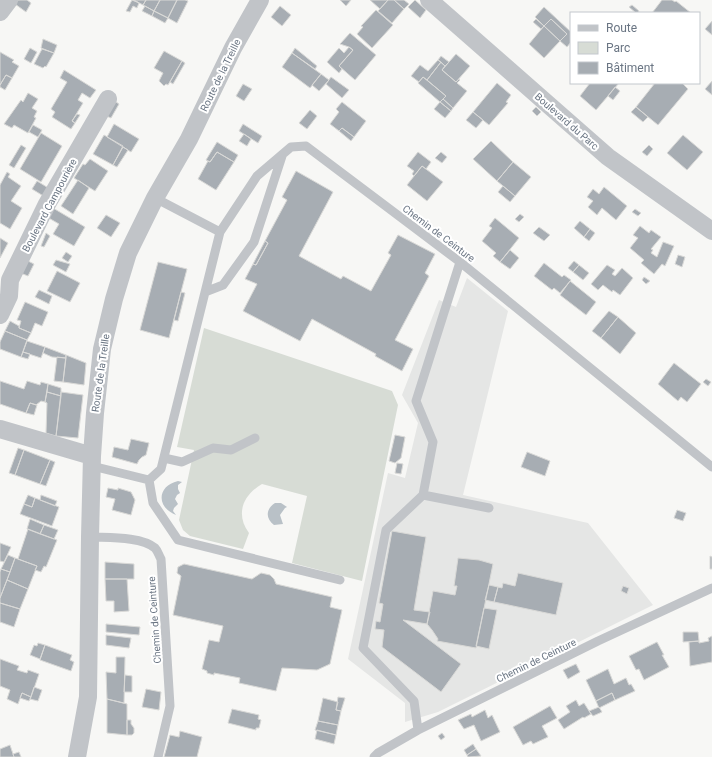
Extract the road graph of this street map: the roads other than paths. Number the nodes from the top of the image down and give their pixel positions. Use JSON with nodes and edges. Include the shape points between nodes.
{"nodes":[{"id":1,"x":9,"y":0,"type":"edge"},
{"id":2,"x":429,"y":0,"type":"edge"},
{"id":3,"x":257,"y":1,"type":"edge"},
{"id":4,"x":0,"y":12,"type":"edge"},
{"id":5,"x":108,"y":99,"type":"dead end"},
{"id":6,"x":282,"y":155,"type":"junction"},
{"id":7,"x":155,"y":198,"type":"junction"},
{"id":8,"x":712,"y":231,"type":"edge"},
{"id":9,"x":220,"y":232,"type":"junction"},
{"id":10,"x":460,"y":262,"type":"junction"},
{"id":11,"x":205,"y":292,"type":"junction"},
{"id":12,"x":0,"y":315,"type":"edge"},
{"id":13,"x":0,"y":429,"type":"edge"},
{"id":14,"x":255,"y":438,"type":"dead end"},
{"id":15,"x":164,"y":458,"type":"junction"},
{"id":16,"x":92,"y":461,"type":"junction"},
{"id":17,"x":712,"y":467,"type":"edge"},
{"id":18,"x":149,"y":480,"type":"junction"},
{"id":19,"x":423,"y":495,"type":"junction"},
{"id":20,"x":489,"y":508,"type":"dead end"},
{"id":21,"x":90,"y":537,"type":"junction"},
{"id":22,"x":340,"y":580,"type":"dead end"},
{"id":23,"x":712,"y":588,"type":"edge"},
{"id":24,"x":418,"y":730,"type":"junction"},
{"id":25,"x":77,"y":757,"type":"edge"},
{"id":26,"x":158,"y":757,"type":"edge"},
{"id":27,"x":374,"y":757,"type":"edge"}],
"edges":[{"from":1,"to":4,"type":"street"},
{"from":2,"to":8,"type":"street","name":"Boulevard du Parc","via":[[608,157]]},
{"from":3,"to":7,"type":"street","name":"Route de la Treille","via":[[189,139]]},
{"from":5,"to":12,"type":"street","name":"Boulevard Campourière","via":[[47,204],[10,280],[9,296]]},
{"from":6,"to":9,"type":"lane","name":"Chemin de Ceinture","via":[[257,176]]},
{"from":6,"to":10,"type":"lane","name":"Chemin de Ceinture","via":[[291,147],[306,146]]},
{"from":6,"to":11,"type":"lane","via":[[254,242],[223,285]]},
{"from":7,"to":9,"type":"lane"},
{"from":7,"to":16,"type":"street","name":"Route de la Treille","via":[[128,253],[102,349],[94,413]]},
{"from":9,"to":11,"type":"lane","name":"Chemin de Ceinture"},
{"from":10,"to":17,"type":"lane","name":"Chemin de Ceinture"},
{"from":10,"to":19,"type":"lane","via":[[416,401],[433,442]]},
{"from":11,"to":15,"type":"lane","name":"Chemin de Ceinture"},
{"from":13,"to":16,"type":"street"},
{"from":14,"to":15,"type":"lane","via":[[231,450],[213,448],[182,462]]},
{"from":15,"to":18,"type":"lane","name":"Chemin de Ceinture","via":[[161,469]]},
{"from":16,"to":18,"type":"lane"},
{"from":16,"to":21,"type":"street","name":"Route de la Treille"},
{"from":18,"to":22,"type":"lane","via":[[154,502],[178,540]]},
{"from":19,"to":20,"type":"lane"},
{"from":19,"to":24,"type":"lane","via":[[386,530],[363,648],[414,701]]},
{"from":21,"to":25,"type":"street","name":"Route de la Treille","via":[[88,697]]},
{"from":21,"to":26,"type":"lane","name":"Chemin de Ceinture","via":[[146,543],[156,549],[161,559],[170,706]]},
{"from":23,"to":24,"type":"lane","name":"Chemin de Ceinture"},
{"from":24,"to":27,"type":"lane","name":"Chemin de Ceinture"}]}
